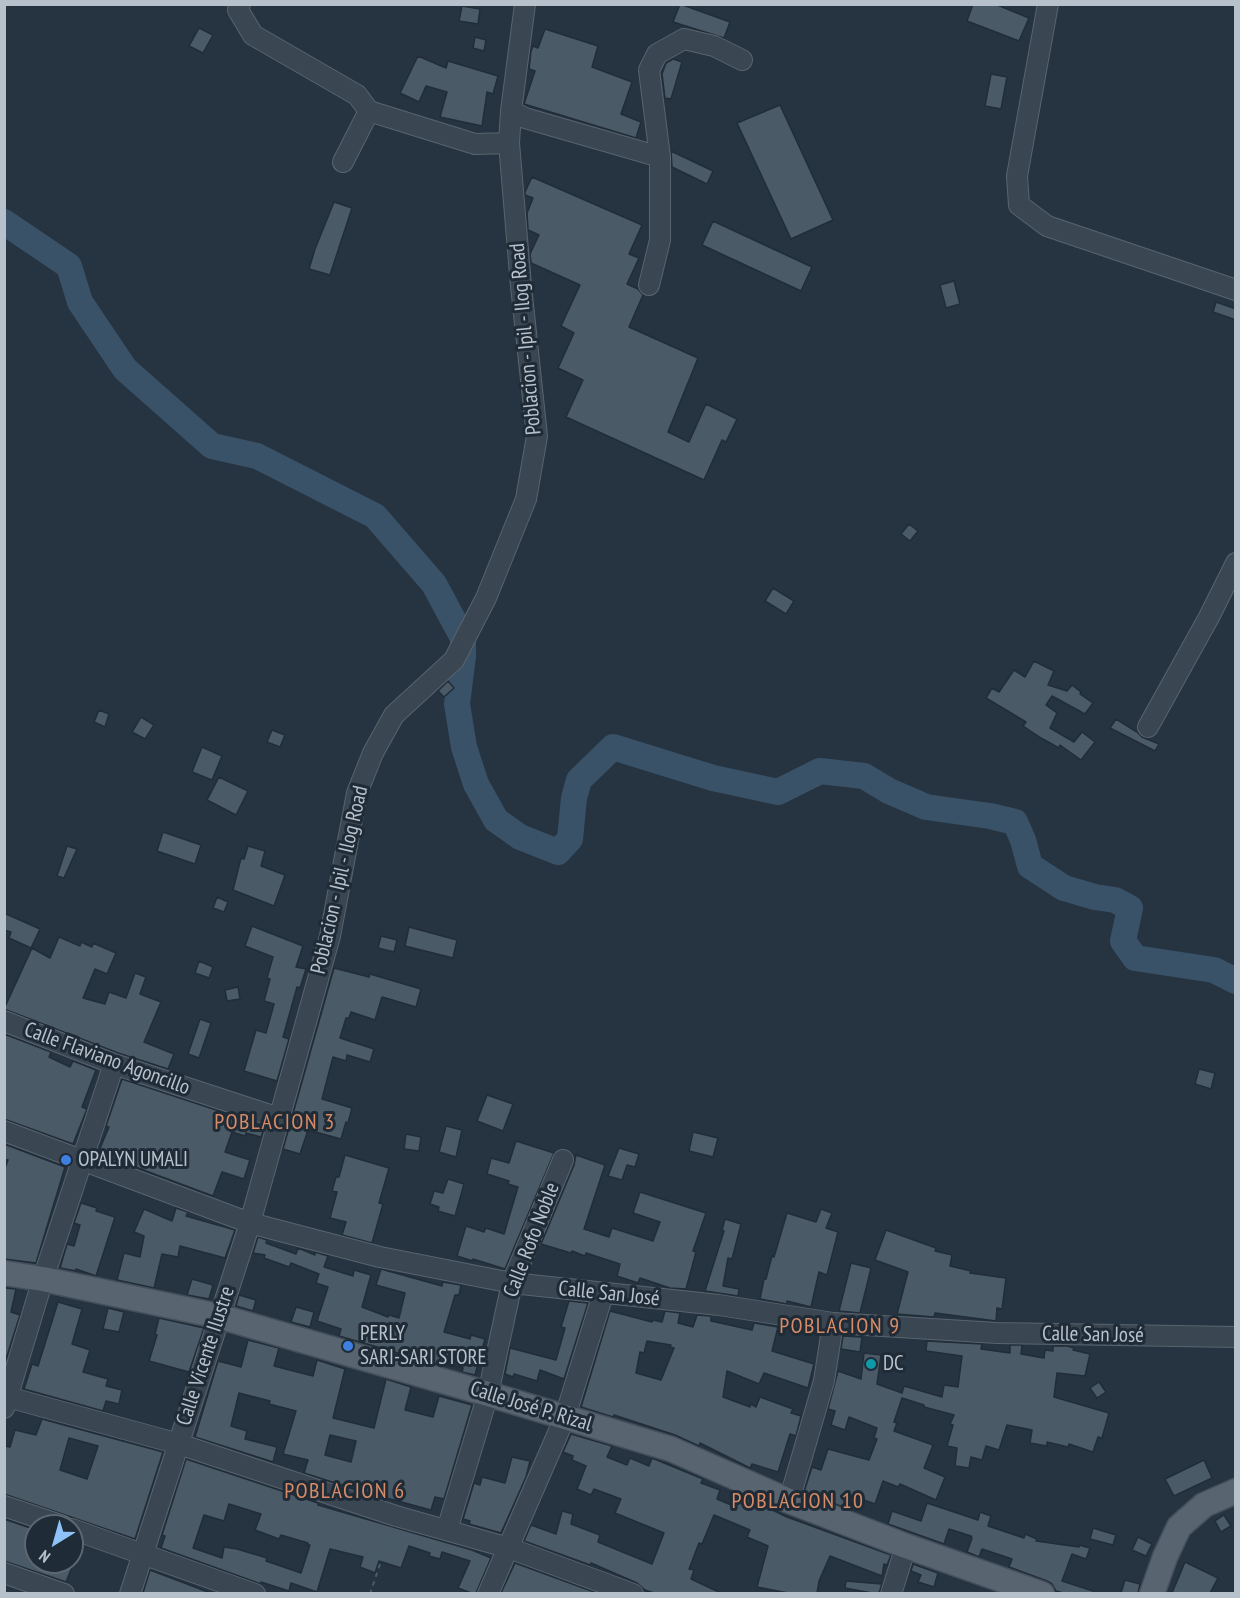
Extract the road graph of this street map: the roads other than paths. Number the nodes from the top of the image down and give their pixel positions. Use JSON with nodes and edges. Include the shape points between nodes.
{"nodes":[{"id":1,"x":240,"y":4,"type":"edge"},
{"id":2,"x":525,"y":4,"type":"edge"},
{"id":3,"x":1048,"y":4,"type":"edge"},
{"id":4,"x":742,"y":60,"type":"dead end"},
{"id":5,"x":369,"y":111,"type":"junction"},
{"id":6,"x":511,"y":111,"type":"junction"},
{"id":7,"x":509,"y":143,"type":"junction"},
{"id":8,"x":660,"y":157,"type":"junction"},
{"id":9,"x":343,"y":162,"type":"dead end"},
{"id":10,"x":649,"y":285,"type":"dead end"},
{"id":11,"x":1236,"y":290,"type":"edge"},
{"id":12,"x":1236,"y":563,"type":"edge"},
{"id":13,"x":1148,"y":727,"type":"dead end"},
{"id":14,"x":4,"y":1021,"type":"edge"},
{"id":15,"x":114,"y":1064,"type":"junction"},
{"id":16,"x":279,"y":1118,"type":"junction"},
{"id":17,"x":4,"y":1131,"type":"edge"},
{"id":18,"x":563,"y":1160,"type":"dead end"},
{"id":19,"x":83,"y":1162,"type":"junction"},
{"id":20,"x":250,"y":1224,"type":"junction"},
{"id":21,"x":4,"y":1273,"type":"edge"},
{"id":22,"x":43,"y":1279,"type":"junction"},
{"id":23,"x":512,"y":1283,"type":"junction"},
{"id":24,"x":603,"y":1294,"type":"junction"},
{"id":25,"x":218,"y":1316,"type":"junction"},
{"id":26,"x":833,"y":1323,"type":"junction"},
{"id":27,"x":1236,"y":1337,"type":"edge"},
{"id":28,"x":488,"y":1394,"type":"junction"},
{"id":29,"x":6,"y":1400,"type":"edge"},
{"id":30,"x":565,"y":1417,"type":"junction"},
{"id":31,"x":179,"y":1444,"type":"junction"},
{"id":32,"x":1236,"y":1491,"type":"edge"},
{"id":33,"x":789,"y":1501,"type":"junction"},
{"id":34,"x":4,"y":1506,"type":"edge"},
{"id":35,"x":28,"y":1514,"type":"edge"},
{"id":36,"x":447,"y":1530,"type":"junction"},
{"id":37,"x":84,"y":1533,"type":"edge"},
{"id":38,"x":906,"y":1546,"type":"junction"},
{"id":39,"x":509,"y":1548,"type":"junction"},
{"id":40,"x":143,"y":1553,"type":"junction"},
{"id":41,"x":4,"y":1573,"type":"edge"},
{"id":42,"x":64,"y":1593,"type":"edge"},
{"id":43,"x":130,"y":1593,"type":"edge"},
{"id":44,"x":255,"y":1593,"type":"edge"},
{"id":45,"x":488,"y":1593,"type":"edge"},
{"id":46,"x":633,"y":1593,"type":"edge"},
{"id":47,"x":891,"y":1593,"type":"edge"},
{"id":48,"x":1042,"y":1593,"type":"edge"},
{"id":49,"x":1152,"y":1593,"type":"edge"}],
"edges":[{"from":1,"to":5,"type":"street","via":[[238,10],[253,35],[357,95]]},
{"from":2,"to":6,"type":"street","name":"Poblacion - Ipil - Ilog Road"},
{"from":3,"to":11,"type":"street","via":[[1017,176],[1018,205],[1047,226]]},
{"from":4,"to":8,"type":"street","via":[[714,46],[684,39],[657,54],[649,70]]},
{"from":5,"to":7,"type":"street","via":[[476,144]]},
{"from":5,"to":9,"type":"street"},
{"from":6,"to":7,"type":"street","name":"Poblacion - Ipil - Ilog Road"},
{"from":6,"to":8,"type":"street"},
{"from":7,"to":16,"type":"street","name":"Poblacion - Ipil - Ilog Road","via":[[537,436],[526,500],[486,598],[454,660],[394,715],[357,793],[330,936]]},
{"from":8,"to":10,"type":"street","via":[[660,240]]},
{"from":12,"to":13,"type":"street"},
{"from":14,"to":15,"type":"street","name":"Calle Flaviano Agoncillo"},
{"from":15,"to":16,"type":"street","name":"Calle Flaviano Agoncillo"},
{"from":15,"to":19,"type":"street"},
{"from":16,"to":20,"type":"street","name":"Calle Vicente Ilustre"},
{"from":17,"to":19,"type":"street","name":"Calle San José"},
{"from":18,"to":23,"type":"street","name":"Calle Rofo Noble"},
{"from":19,"to":20,"type":"street","name":"Calle San José"},
{"from":19,"to":22,"type":"street"},
{"from":20,"to":23,"type":"street","name":"Calle San José","via":[[380,1257]]},
{"from":20,"to":25,"type":"street","name":"Calle Vicente Ilustre"},
{"from":21,"to":22,"type":"main road","name":"Calle José P. Rizal"},
{"from":22,"to":25,"type":"main road","name":"Calle José P. Rizal"},
{"from":22,"to":29,"type":"street"},
{"from":23,"to":24,"type":"street","name":"Calle San José"},
{"from":23,"to":28,"type":"street","name":"Calle Rofo Noble"},
{"from":24,"to":26,"type":"street","name":"Calle San José","via":[[719,1305]]},
{"from":24,"to":30,"type":"street"},
{"from":25,"to":28,"type":"main road","name":"Calle José P. Rizal"},
{"from":25,"to":31,"type":"street","name":"Calle Vicente Ilustre"},
{"from":26,"to":27,"type":"street","name":"Calle San José","via":[[997,1333]]},
{"from":26,"to":33,"type":"street","via":[[824,1381]]},
{"from":28,"to":30,"type":"main road","name":"Calle José P. Rizal"},
{"from":28,"to":36,"type":"street","name":"Calle Rofo Noble"},
{"from":29,"to":31,"type":"street"},
{"from":30,"to":33,"type":"main road","name":"Calle José P. Rizal","via":[[672,1449]]},
{"from":30,"to":39,"type":"street"},
{"from":31,"to":36,"type":"street"},
{"from":31,"to":40,"type":"street","name":"Calle Vicente Ilustre"},
{"from":32,"to":49,"type":"main road","via":[[1204,1505],[1179,1527]]},
{"from":33,"to":38,"type":"main road","name":"Calle José P. Rizal"},
{"from":34,"to":35,"type":"street"},
{"from":36,"to":39,"type":"street"},
{"from":37,"to":40,"type":"street"},
{"from":38,"to":47,"type":"street"},
{"from":38,"to":48,"type":"main road","name":"Calle José P. Rizal"},
{"from":39,"to":45,"type":"street"},
{"from":39,"to":46,"type":"street"},
{"from":40,"to":43,"type":"street","name":"Calle Vicente Ilustre"},
{"from":40,"to":44,"type":"street"},
{"from":41,"to":42,"type":"street"}]}
